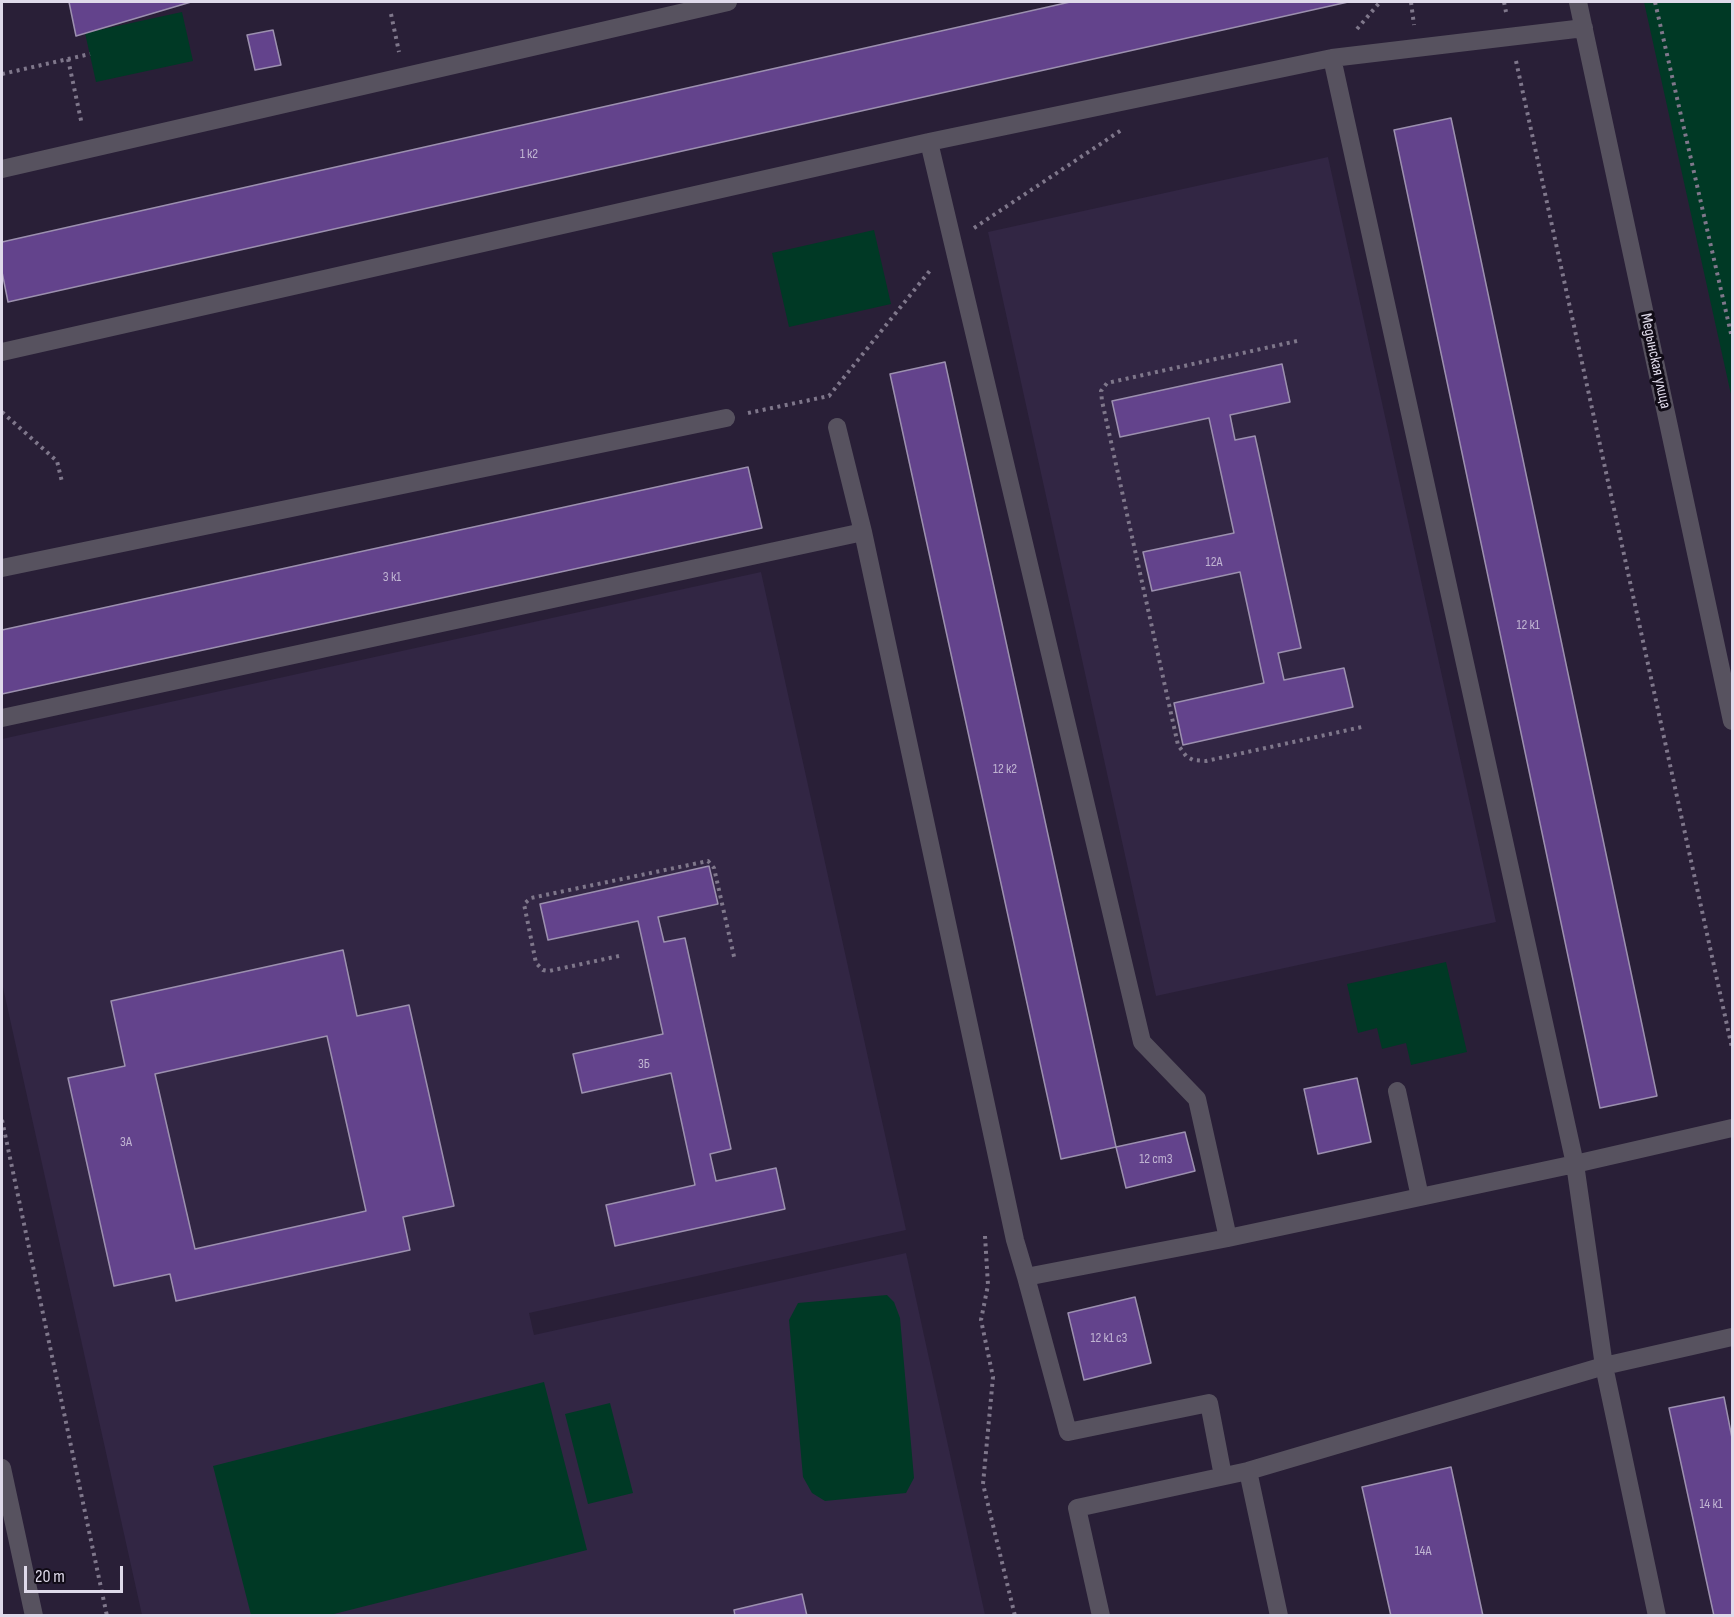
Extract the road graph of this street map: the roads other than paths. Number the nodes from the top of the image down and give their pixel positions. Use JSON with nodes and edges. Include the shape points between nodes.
{"nodes":[{"id":1,"x":728,"y":2,"type":"edge"},
{"id":2,"x":1578,"y":2,"type":"edge"},
{"id":3,"x":1584,"y":28,"type":"junction"},
{"id":4,"x":1332,"y":58,"type":"junction"},
{"id":5,"x":929,"y":142,"type":"junction"},
{"id":6,"x":2,"y":169,"type":"edge"},
{"id":7,"x":2,"y":352,"type":"edge"},
{"id":8,"x":726,"y":418,"type":"dead end"},
{"id":9,"x":837,"y":427,"type":"dead end"},
{"id":10,"x":863,"y":532,"type":"junction"},
{"id":11,"x":2,"y":568,"type":"edge"},
{"id":12,"x":2,"y":718,"type":"edge"},
{"id":13,"x":1732,"y":721,"type":"edge"},
{"id":14,"x":1397,"y":1091,"type":"dead end"},
{"id":15,"x":1732,"y":1128,"type":"edge"},
{"id":16,"x":1575,"y":1164,"type":"junction"},
{"id":17,"x":1420,"y":1197,"type":"junction"},
{"id":18,"x":1228,"y":1238,"type":"junction"},
{"id":19,"x":1026,"y":1277,"type":"junction"},
{"id":20,"x":1732,"y":1337,"type":"edge"},
{"id":21,"x":1604,"y":1366,"type":"junction"},
{"id":22,"x":2,"y":1468,"type":"edge"},
{"id":23,"x":1248,"y":1471,"type":"junction"},
{"id":24,"x":1222,"y":1476,"type":"junction"},
{"id":25,"x":34,"y":1616,"type":"edge"},
{"id":26,"x":1101,"y":1616,"type":"edge"},
{"id":27,"x":1279,"y":1616,"type":"edge"},
{"id":28,"x":1657,"y":1616,"type":"edge"}],
"edges":[{"from":1,"to":6,"type":"street"},
{"from":2,"to":3,"type":"street","name":"Медынская улица"},
{"from":3,"to":4,"type":"street"},
{"from":3,"to":13,"type":"street","name":"Медынская улица"},
{"from":4,"to":5,"type":"street"},
{"from":4,"to":16,"type":"street"},
{"from":5,"to":7,"type":"street"},
{"from":5,"to":18,"type":"street","via":[[1142,1042],[1197,1099]]},
{"from":8,"to":11,"type":"street"},
{"from":9,"to":10,"type":"street"},
{"from":10,"to":12,"type":"street"},
{"from":10,"to":19,"type":"street"},
{"from":14,"to":17,"type":"street"},
{"from":15,"to":16,"type":"street"},
{"from":16,"to":17,"type":"street"},
{"from":16,"to":21,"type":"street"},
{"from":17,"to":18,"type":"street"},
{"from":18,"to":19,"type":"street"},
{"from":19,"to":24,"type":"street","via":[[1068,1432],[1209,1403]]},
{"from":20,"to":21,"type":"street"},
{"from":21,"to":23,"type":"street"},
{"from":21,"to":28,"type":"street"},
{"from":22,"to":25,"type":"street"},
{"from":23,"to":24,"type":"street"},
{"from":23,"to":27,"type":"street"},
{"from":24,"to":26,"type":"street","via":[[1077,1508]]}]}
